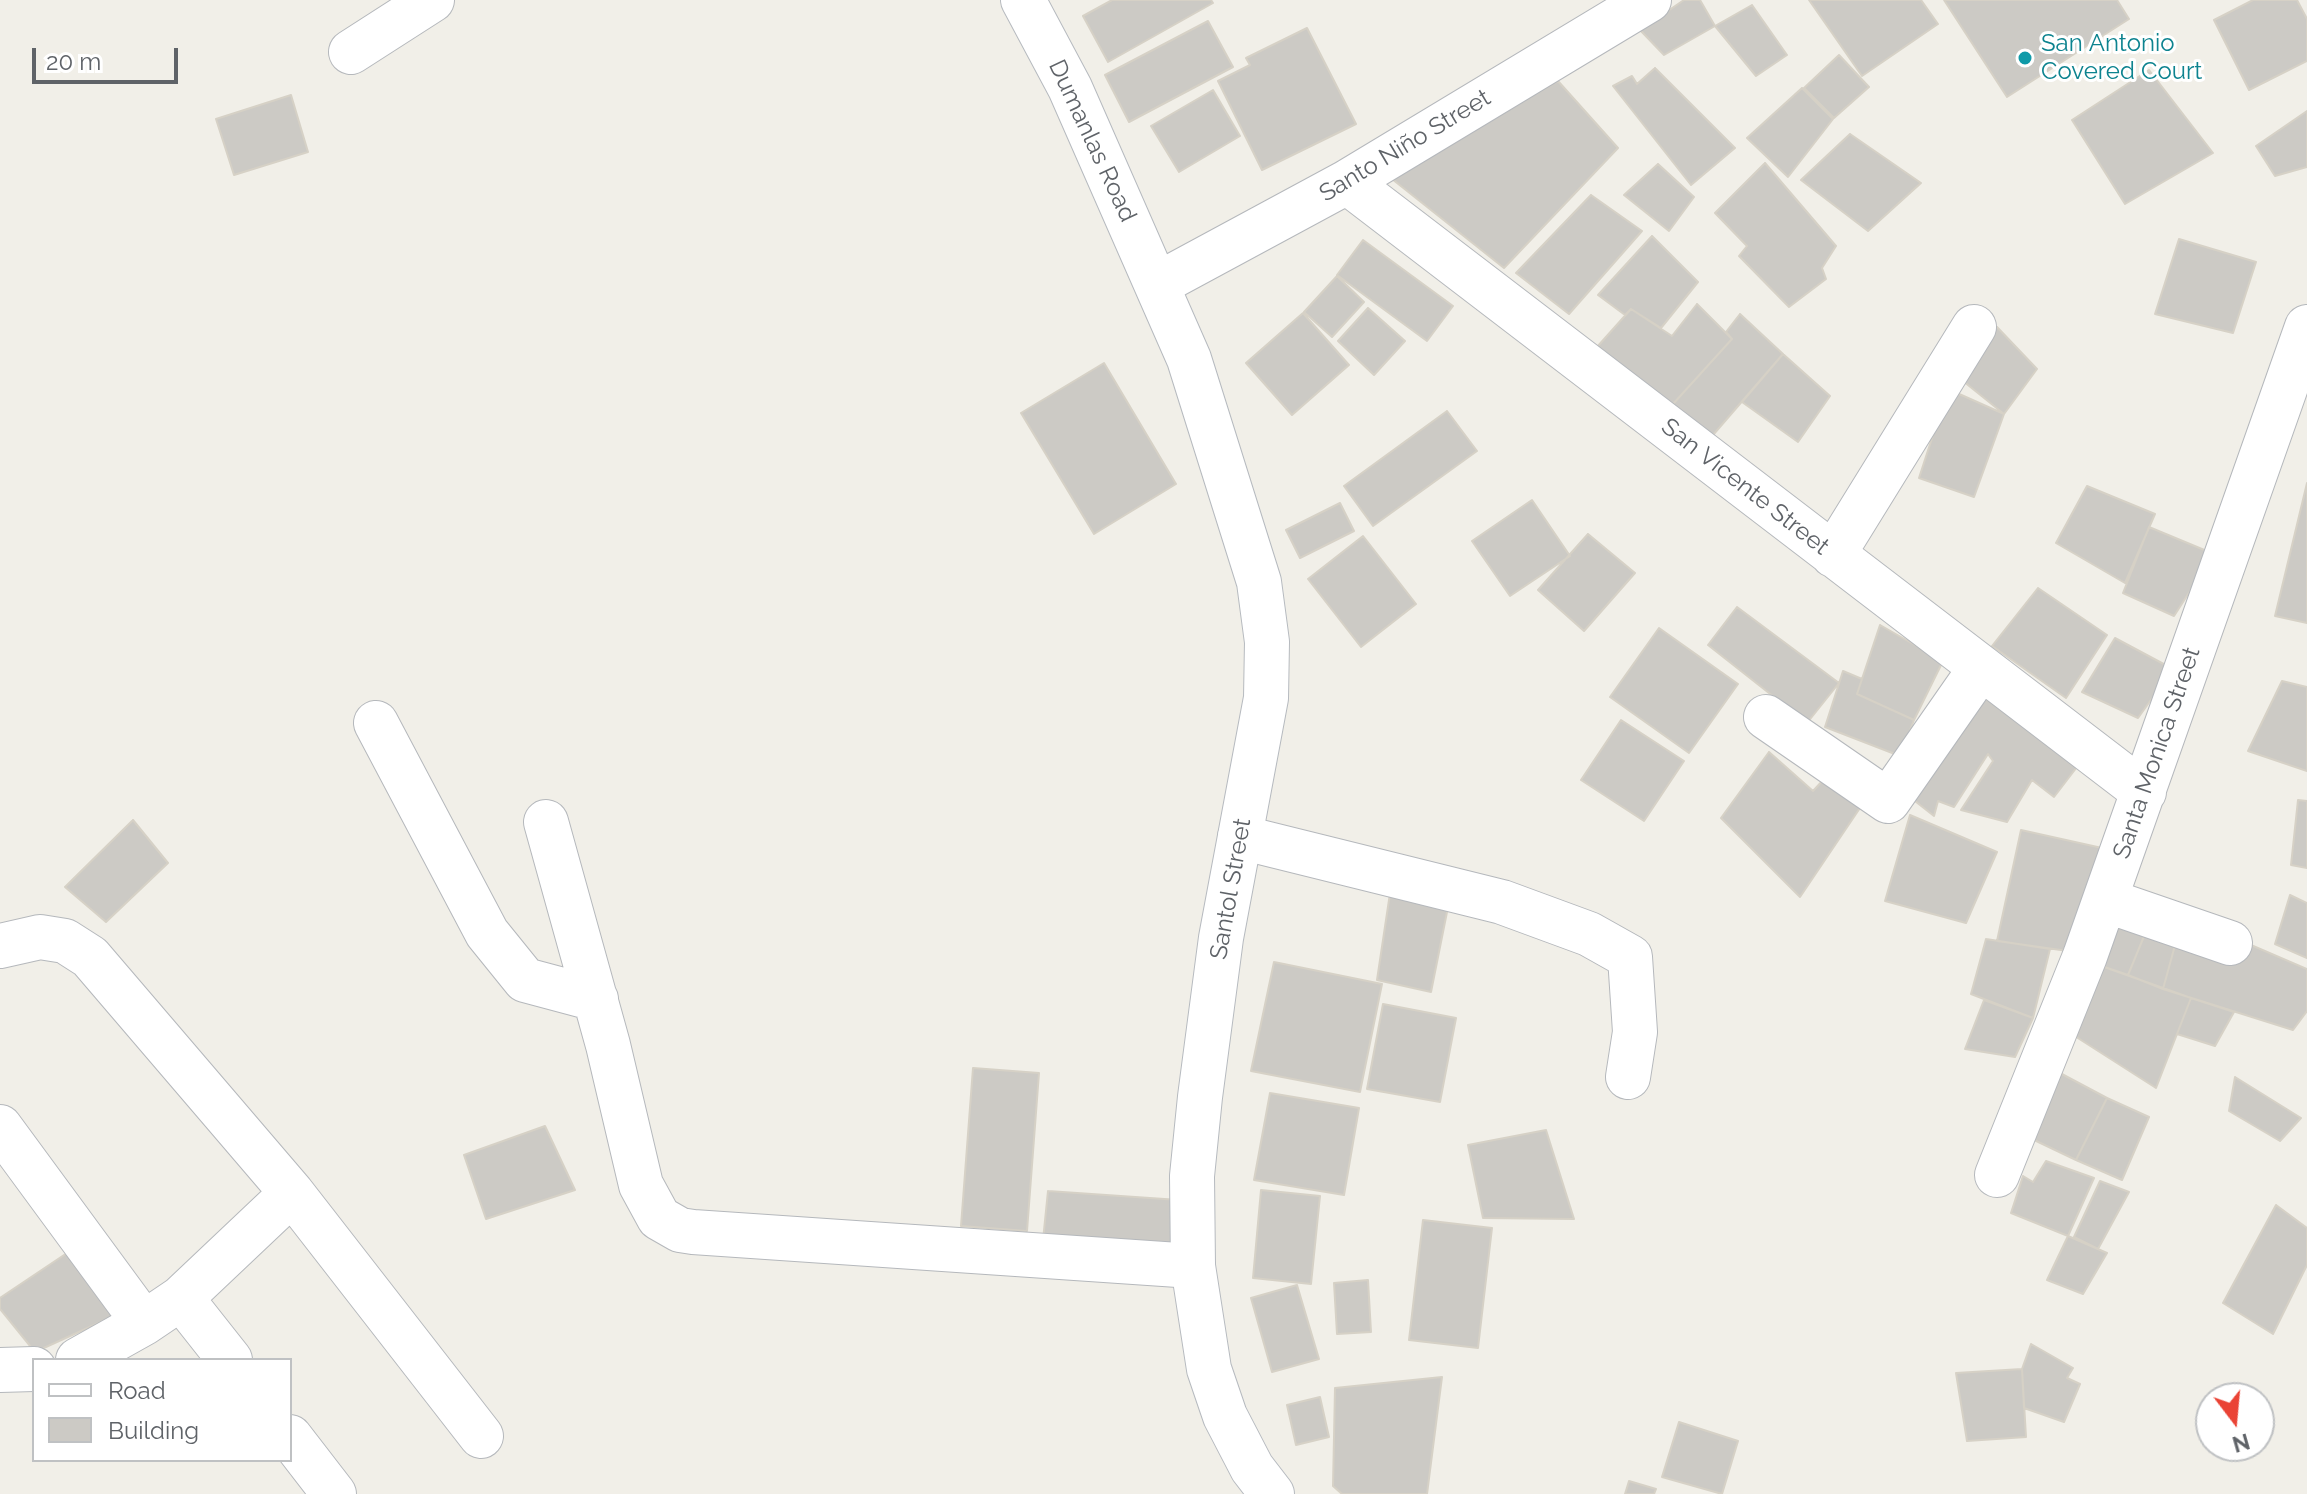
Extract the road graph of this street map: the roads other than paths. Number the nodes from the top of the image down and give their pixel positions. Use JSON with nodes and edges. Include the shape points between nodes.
{"nodes":[{"id":1,"x":432,"y":0,"type":"edge"},
{"id":2,"x":1023,"y":0,"type":"edge"},
{"id":3,"x":1649,"y":0,"type":"edge"},
{"id":4,"x":351,"y":52,"type":"dead end"},
{"id":5,"x":1347,"y":182,"type":"junction"},
{"id":6,"x":1158,"y":284,"type":"junction"},
{"id":7,"x":1974,"y":327,"type":"dead end"},
{"id":8,"x":2307,"y":327,"type":"edge"},
{"id":9,"x":1833,"y":555,"type":"junction"},
{"id":10,"x":1980,"y":669,"type":"junction"},
{"id":11,"x":1766,"y":717,"type":"dead end"},
{"id":12,"x":376,"y":723,"type":"dead end"},
{"id":13,"x":2144,"y":792,"type":"junction"},
{"id":14,"x":546,"y":822,"type":"dead end"},
{"id":15,"x":1240,"y":837,"type":"junction"},
{"id":16,"x":2105,"y":900,"type":"junction"},
{"id":17,"x":2230,"y":943,"type":"dead end"},
{"id":18,"x":0,"y":946,"type":"edge"},
{"id":19,"x":596,"y":999,"type":"junction"},
{"id":20,"x":1628,"y":1077,"type":"dead end"},
{"id":21,"x":0,"y":1127,"type":"edge"},
{"id":22,"x":1997,"y":1175,"type":"dead end"},
{"id":23,"x":292,"y":1193,"type":"junction"},
{"id":24,"x":1193,"y":1266,"type":"junction"},
{"id":25,"x":181,"y":1298,"type":"junction"},
{"id":26,"x":144,"y":1323,"type":"junction"},
{"id":27,"x":82,"y":1358,"type":"edge"},
{"id":28,"x":228,"y":1358,"type":"edge"},
{"id":29,"x":32,"y":1369,"type":"edge"},
{"id":30,"x":0,"y":1370,"type":"edge"},
{"id":31,"x":481,"y":1436,"type":"dead end"},
{"id":32,"x":292,"y":1440,"type":"edge"},
{"id":33,"x":334,"y":1494,"type":"edge"},
{"id":34,"x":1272,"y":1494,"type":"edge"}],
"edges":[{"from":1,"to":4,"type":"street"},
{"from":2,"to":6,"type":"street","name":"Dumanlas Road","via":[[1070,88]]},
{"from":3,"to":5,"type":"street","name":"Santo Niño Street"},
{"from":5,"to":6,"type":"street","name":"Santo Niño Street"},
{"from":5,"to":9,"type":"street","name":"San Vicente Street"},
{"from":6,"to":15,"type":"street","name":"Santol Street","via":[[1189,359],[1259,582],[1267,642],[1266,698]]},
{"from":7,"to":9,"type":"street"},
{"from":8,"to":13,"type":"street","name":"Santa Monica Street"},
{"from":9,"to":10,"type":"street","name":"San Vicente Street"},
{"from":10,"to":11,"type":"street","via":[[1888,801]]},
{"from":10,"to":13,"type":"street","name":"San Vicente Street"},
{"from":12,"to":19,"type":"street","via":[[487,933],[525,980]]},
{"from":13,"to":16,"type":"street","name":"Santa Monica Street"},
{"from":14,"to":19,"type":"street"},
{"from":15,"to":20,"type":"street","via":[[1502,902],[1589,934],[1630,957],[1635,1032]]},
{"from":15,"to":24,"type":"street","name":"Santol Street","via":[[1200,1097],[1192,1176]]},
{"from":16,"to":17,"type":"street"},
{"from":16,"to":22,"type":"street","name":"Santa Monica Street"},
{"from":18,"to":23,"type":"street","via":[[40,937],[65,941],[90,957]]},
{"from":19,"to":24,"type":"street","via":[[641,1185],[659,1218],[680,1230]]},
{"from":21,"to":26,"type":"street"},
{"from":23,"to":25,"type":"street"},
{"from":23,"to":31,"type":"street"},
{"from":24,"to":34,"type":"street","name":"Santol Street","via":[[1209,1369],[1225,1416]]},
{"from":25,"to":26,"type":"street"},
{"from":25,"to":28,"type":"street"},
{"from":26,"to":27,"type":"street"},
{"from":29,"to":30,"type":"street"},
{"from":32,"to":33,"type":"street"}]}
